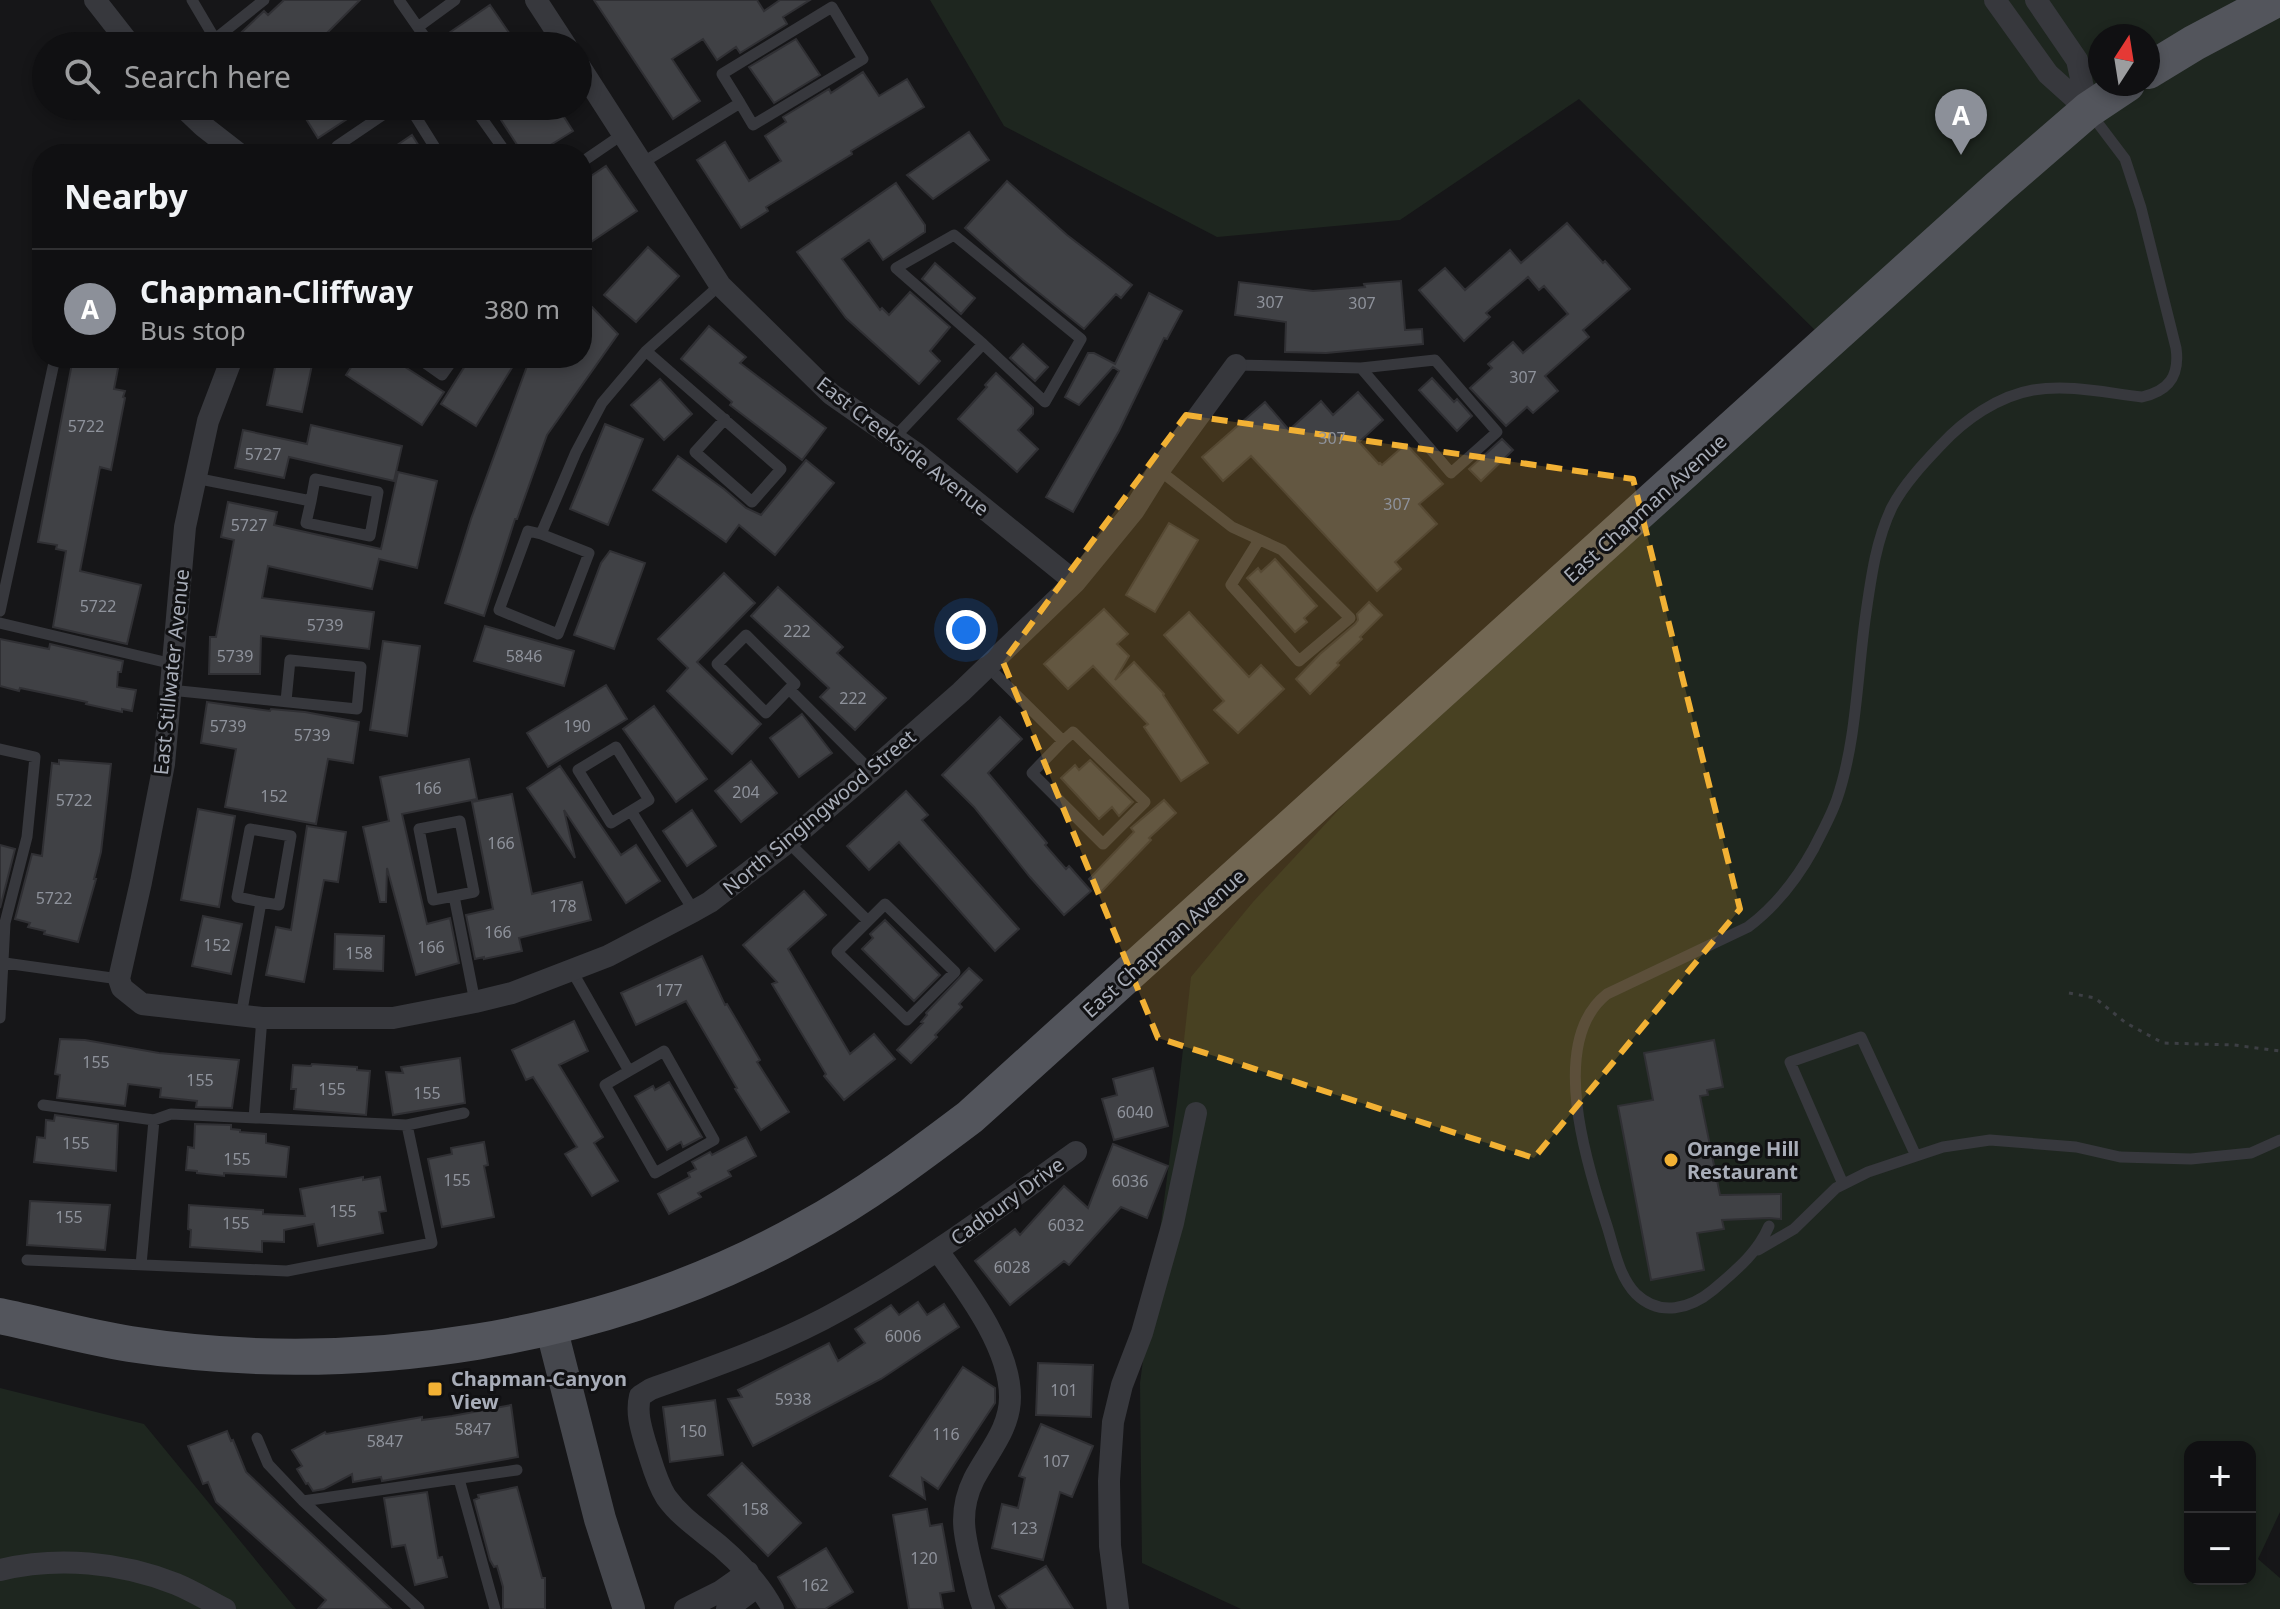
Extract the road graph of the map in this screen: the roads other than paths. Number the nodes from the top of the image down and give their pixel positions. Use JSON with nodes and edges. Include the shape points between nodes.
{"nodes":[{"id":1,"x":95,"y":0,"type":"edge"},
{"id":2,"x":192,"y":0,"type":"edge"},
{"id":3,"x":264,"y":0,"type":"edge"},
{"id":4,"x":399,"y":0,"type":"edge"},
{"id":5,"x":455,"y":0,"type":"edge"},
{"id":6,"x":536,"y":0,"type":"edge"},
{"id":7,"x":2036,"y":0,"type":"edge"},
{"id":8,"x":2275,"y":0,"type":"edge"},
{"id":9,"x":2004,"y":3,"type":"edge"},
{"id":10,"x":418,"y":27,"type":"junction"},
{"id":11,"x":120,"y":32,"type":"edge"},
{"id":12,"x":211,"y":32,"type":"edge"},
{"id":13,"x":224,"y":32,"type":"edge"},
{"id":14,"x":421,"y":32,"type":"edge"},
{"id":15,"x":557,"y":32,"type":"edge"},
{"id":16,"x":2160,"y":64,"type":"edge"},
{"id":17,"x":592,"y":86,"type":"edge"},
{"id":18,"x":2109,"y":96,"type":"edge"},
{"id":19,"x":740,"y":103,"type":"junction"},
{"id":20,"x":2088,"y":110,"type":"junction"},
{"id":21,"x":197,"y":120,"type":"edge"},
{"id":22,"x":375,"y":120,"type":"edge"},
{"id":23,"x":418,"y":120,"type":"edge"},
{"id":24,"x":483,"y":120,"type":"edge"},
{"id":25,"x":623,"y":134,"type":"junction"},
{"id":26,"x":226,"y":144,"type":"edge"},
{"id":27,"x":340,"y":144,"type":"edge"},
{"id":28,"x":433,"y":144,"type":"edge"},
{"id":29,"x":500,"y":144,"type":"edge"},
{"id":30,"x":592,"y":155,"type":"edge"},
{"id":31,"x":642,"y":163,"type":"junction"},
{"id":32,"x":720,"y":285,"type":"junction"},
{"id":33,"x":983,"y":344,"type":"junction"},
{"id":34,"x":646,"y":351,"type":"junction"},
{"id":35,"x":1236,"y":365,"type":"joint"},
{"id":36,"x":53,"y":368,"type":"edge"},
{"id":37,"x":228,"y":368,"type":"edge"},
{"id":38,"x":432,"y":368,"type":"edge"},
{"id":39,"x":447,"y":368,"type":"edge"},
{"id":40,"x":1361,"y":368,"type":"junction"},
{"id":41,"x":725,"y":419,"type":"junction"},
{"id":42,"x":894,"y":438,"type":"junction"},
{"id":43,"x":1159,"y":470,"type":"junction"},
{"id":44,"x":195,"y":478,"type":"junction"},
{"id":45,"x":311,"y":501,"type":"junction"},
{"id":46,"x":541,"y":534,"type":"junction"},
{"id":47,"x":1259,"y":540,"type":"junction"},
{"id":48,"x":1075,"y":582,"type":"junction"},
{"id":49,"x":0,"y":611,"type":"edge"},
{"id":50,"x":0,"y":623,"type":"edge"},
{"id":51,"x":173,"y":664,"type":"junction"},
{"id":52,"x":987,"y":666,"type":"junction"},
{"id":53,"x":789,"y":689,"type":"junction"},
{"id":54,"x":170,"y":690,"type":"junction"},
{"id":55,"x":286,"y":701,"type":"junction"},
{"id":56,"x":1063,"y":741,"type":"junction"},
{"id":57,"x":0,"y":749,"type":"edge"},
{"id":58,"x":871,"y":771,"type":"junction"},
{"id":59,"x":631,"y":811,"type":"junction"},
{"id":60,"x":788,"y":842,"type":"junction"},
{"id":61,"x":454,"y":896,"type":"junction"},
{"id":62,"x":261,"y":902,"type":"junction"},
{"id":63,"x":694,"y":911,"type":"junction"},
{"id":64,"x":868,"y":921,"type":"junction"},
{"id":65,"x":5,"y":963,"type":"junction"},
{"id":66,"x":572,"y":971,"type":"junction"},
{"id":67,"x":121,"y":983,"type":"junction"},
{"id":68,"x":475,"y":1002,"type":"junction"},
{"id":69,"x":251,"y":1017,"type":"junction"},
{"id":70,"x":0,"y":1018,"type":"edge"},
{"id":71,"x":629,"y":1071,"type":"junction"},
{"id":72,"x":43,"y":1105,"type":"dead end"},
{"id":73,"x":464,"y":1113,"type":"dead end"},
{"id":74,"x":1196,"y":1113,"type":"dead end"},
{"id":75,"x":254,"y":1118,"type":"junction"},
{"id":76,"x":154,"y":1120,"type":"junction"},
{"id":77,"x":407,"y":1125,"type":"junction"},
{"id":78,"x":2280,"y":1140,"type":"edge"},
{"id":79,"x":1076,"y":1152,"type":"dead end"},
{"id":80,"x":1916,"y":1156,"type":"junction"},
{"id":81,"x":1843,"y":1184,"type":"junction"},
{"id":82,"x":1769,"y":1226,"type":"dead end"},
{"id":83,"x":938,"y":1251,"type":"junction"},
{"id":84,"x":1754,"y":1252,"type":"junction"},
{"id":85,"x":27,"y":1260,"type":"dead end"},
{"id":86,"x":141,"y":1265,"type":"junction"},
{"id":87,"x":0,"y":1316,"type":"edge"},
{"id":88,"x":551,"y":1327,"type":"junction"},
{"id":89,"x":257,"y":1438,"type":"dead end"},
{"id":90,"x":517,"y":1470,"type":"dead end"},
{"id":91,"x":459,"y":1479,"type":"junction"},
{"id":92,"x":303,"y":1501,"type":"junction"},
{"id":93,"x":0,"y":1570,"type":"edge"},
{"id":94,"x":753,"y":1579,"type":"junction"},
{"id":95,"x":225,"y":1609,"type":"edge"},
{"id":96,"x":419,"y":1609,"type":"edge"},
{"id":97,"x":495,"y":1609,"type":"edge"},
{"id":98,"x":629,"y":1609,"type":"edge"},
{"id":99,"x":685,"y":1609,"type":"edge"},
{"id":100,"x":727,"y":1609,"type":"edge"},
{"id":101,"x":773,"y":1609,"type":"edge"},
{"id":102,"x":984,"y":1609,"type":"edge"},
{"id":103,"x":1118,"y":1609,"type":"edge"}],
"edges":[{"from":1,"to":11,"type":"street"},
{"from":2,"to":12,"type":"lane"},
{"from":3,"to":13,"type":"lane"},
{"from":4,"to":10,"type":"lane"},
{"from":5,"to":10,"type":"lane"},
{"from":6,"to":15,"type":"street"},
{"from":7,"to":20,"type":"street","via":[[2077,60]]},
{"from":8,"to":16,"type":"main road"},
{"from":9,"to":20,"type":"street","via":[[2048,74]]},
{"from":10,"to":14,"type":"lane"},
{"from":17,"to":25,"type":"street","name":"East Creekside Avenue"},
{"from":18,"to":20,"type":"main road","name":"East Chapman Avenue"},
{"from":19,"to":19,"type":"lane","via":[[753,125],[863,59],[832,7],[722,74]]},
{"from":19,"to":31,"type":"lane"},
{"from":20,"to":84,"type":"lane","via":[[2125,159],[2141,208],[2176,348],[2171,381],[2142,397],[2077,388],[2019,393],[1977,415],[1933,453],[1906,485],[1883,530],[1843,780],[1805,865],[1765,914],[1607,994],[1595,1003],[1581,1032],[1576,1101],[1600,1203],[1633,1291],[1660,1307],[1688,1306]]},
{"from":20,"to":88,"type":"main road","name":"East Chapman Avenue","via":[[970,1117],[802,1231],[679,1288]]},
{"from":21,"to":26,"type":"street"},
{"from":22,"to":27,"type":"lane"},
{"from":23,"to":28,"type":"lane"},
{"from":24,"to":29,"type":"lane"},
{"from":25,"to":30,"type":"lane"},
{"from":25,"to":31,"type":"street","name":"East Creekside Avenue"},
{"from":31,"to":32,"type":"street","name":"East Creekside Avenue"},
{"from":32,"to":34,"type":"lane"},
{"from":32,"to":42,"type":"street","name":"East Creekside Avenue","via":[[831,394]]},
{"from":33,"to":33,"type":"lane","via":[[1045,402],[1081,339],[954,235],[896,268]]},
{"from":33,"to":42,"type":"lane"},
{"from":34,"to":41,"type":"lane"},
{"from":34,"to":46,"type":"lane","via":[[602,403]]},
{"from":35,"to":40,"type":"lane"},
{"from":35,"to":43,"type":"street","name":"North Singingwood Street"},
{"from":36,"to":49,"type":"lane"},
{"from":37,"to":44,"type":"street","name":"East Stillwater Avenue","via":[[208,421]]},
{"from":38,"to":39,"type":"lane","via":[[442,375]]},
{"from":40,"to":40,"type":"lane","via":[[1435,360],[1497,432],[1451,473]]},
{"from":41,"to":41,"type":"lane","via":[[781,469],[752,502],[695,452]]},
{"from":42,"to":48,"type":"street","name":"East Creekside Avenue"},
{"from":43,"to":47,"type":"lane","via":[[1232,527]]},
{"from":43,"to":48,"type":"street","name":"North Singingwood Street"},
{"from":44,"to":45,"type":"lane"},
{"from":44,"to":51,"type":"street","name":"East Stillwater Avenue","via":[[185,527]]},
{"from":45,"to":45,"type":"lane","via":[[306,523],[370,536],[378,492],[315,479]]},
{"from":46,"to":46,"type":"lane","via":[[528,531],[499,610],[558,634],[589,553]]},
{"from":47,"to":47,"type":"lane","via":[[1282,550],[1350,618],[1299,661],[1231,585]]},
{"from":48,"to":52,"type":"street","name":"North Singingwood Street"},
{"from":50,"to":51,"type":"lane"},
{"from":51,"to":54,"type":"street","name":"East Stillwater Avenue"},
{"from":52,"to":56,"type":"lane"},
{"from":52,"to":58,"type":"street","name":"North Singingwood Street"},
{"from":53,"to":53,"type":"lane","via":[[795,684],[746,635],[717,664],[766,713]]},
{"from":53,"to":58,"type":"lane"},
{"from":54,"to":55,"type":"lane"},
{"from":54,"to":67,"type":"street","name":"East Stillwater Avenue","via":[[164,764]]},
{"from":55,"to":55,"type":"lane","via":[[357,709],[361,667],[290,660]]},
{"from":56,"to":56,"type":"lane","via":[[1073,732],[1145,802],[1103,844],[1032,773]]},
{"from":57,"to":65,"type":"lane","via":[[35,757],[27,837],[5,923]]},
{"from":58,"to":60,"type":"street","name":"North Singingwood Street"},
{"from":59,"to":59,"type":"lane","via":[[649,800],[616,747],[578,770],[611,823]]},
{"from":59,"to":63,"type":"lane"},
{"from":60,"to":63,"type":"street","name":"North Singingwood Street"},
{"from":60,"to":64,"type":"lane"},
{"from":61,"to":61,"type":"lane","via":[[474,892],[460,821],[419,829],[433,900]]},
{"from":61,"to":68,"type":"lane"},
{"from":62,"to":62,"type":"lane","via":[[279,905],[291,836],[250,829],[237,897]]},
{"from":62,"to":69,"type":"lane"},
{"from":63,"to":66,"type":"street","name":"North Singingwood Street"},
{"from":64,"to":64,"type":"lane","via":[[885,904],[955,972],[907,1020],[837,952]]},
{"from":65,"to":67,"type":"lane"},
{"from":65,"to":70,"type":"lane"},
{"from":66,"to":68,"type":"street","name":"North Singingwood Street"},
{"from":66,"to":71,"type":"lane"},
{"from":67,"to":69,"type":"street","name":"North Singingwood Street","via":[[142,1004]]},
{"from":68,"to":69,"type":"street","name":"North Singingwood Street","via":[[393,1018]]},
{"from":69,"to":75,"type":"lane"},
{"from":71,"to":71,"type":"lane","via":[[664,1051],[714,1140],[655,1173],[605,1085]]},
{"from":72,"to":76,"type":"lane"},
{"from":73,"to":77,"type":"lane"},
{"from":74,"to":103,"type":"street","via":[[1173,1223],[1113,1422],[1110,1546]]},
{"from":75,"to":76,"type":"lane","via":[[171,1114]]},
{"from":75,"to":77,"type":"lane"},
{"from":76,"to":86,"type":"lane"},
{"from":77,"to":86,"type":"lane","via":[[432,1243],[287,1271]]},
{"from":78,"to":80,"type":"lane","via":[[2251,1153],[2191,1159],[2120,1157],[2076,1147],[1990,1140]]},
{"from":79,"to":83,"type":"street","name":"Cadbury Drive"},
{"from":80,"to":81,"type":"lane"},
{"from":80,"to":81,"type":"lane","via":[[1861,1037],[1790,1062]]},
{"from":81,"to":84,"type":"lane","via":[[1794,1229]]},
{"from":82,"to":84,"type":"lane"},
{"from":83,"to":94,"type":"street","name":"Cadbury Drive","via":[[789,1335],[640,1396],[642,1430],[667,1499]]},
{"from":83,"to":102,"type":"street","via":[[996,1343],[1010,1397],[999,1438],[967,1495],[964,1513]]},
{"from":85,"to":86,"type":"lane"},
{"from":87,"to":88,"type":"main road","name":"East Chapman Avenue","via":[[130,1343],[262,1355],[415,1350]]},
{"from":88,"to":98,"type":"street"},
{"from":89,"to":92,"type":"lane","via":[[268,1464]]},
{"from":90,"to":91,"type":"lane"},
{"from":91,"to":92,"type":"lane"},
{"from":91,"to":97,"type":"lane"},
{"from":92,"to":96,"type":"lane"},
{"from":93,"to":95,"type":"street","via":[[62,1562],[123,1568],[177,1584]]},
{"from":94,"to":99,"type":"street"},
{"from":94,"to":100,"type":"street"},
{"from":94,"to":101,"type":"street"}]}
